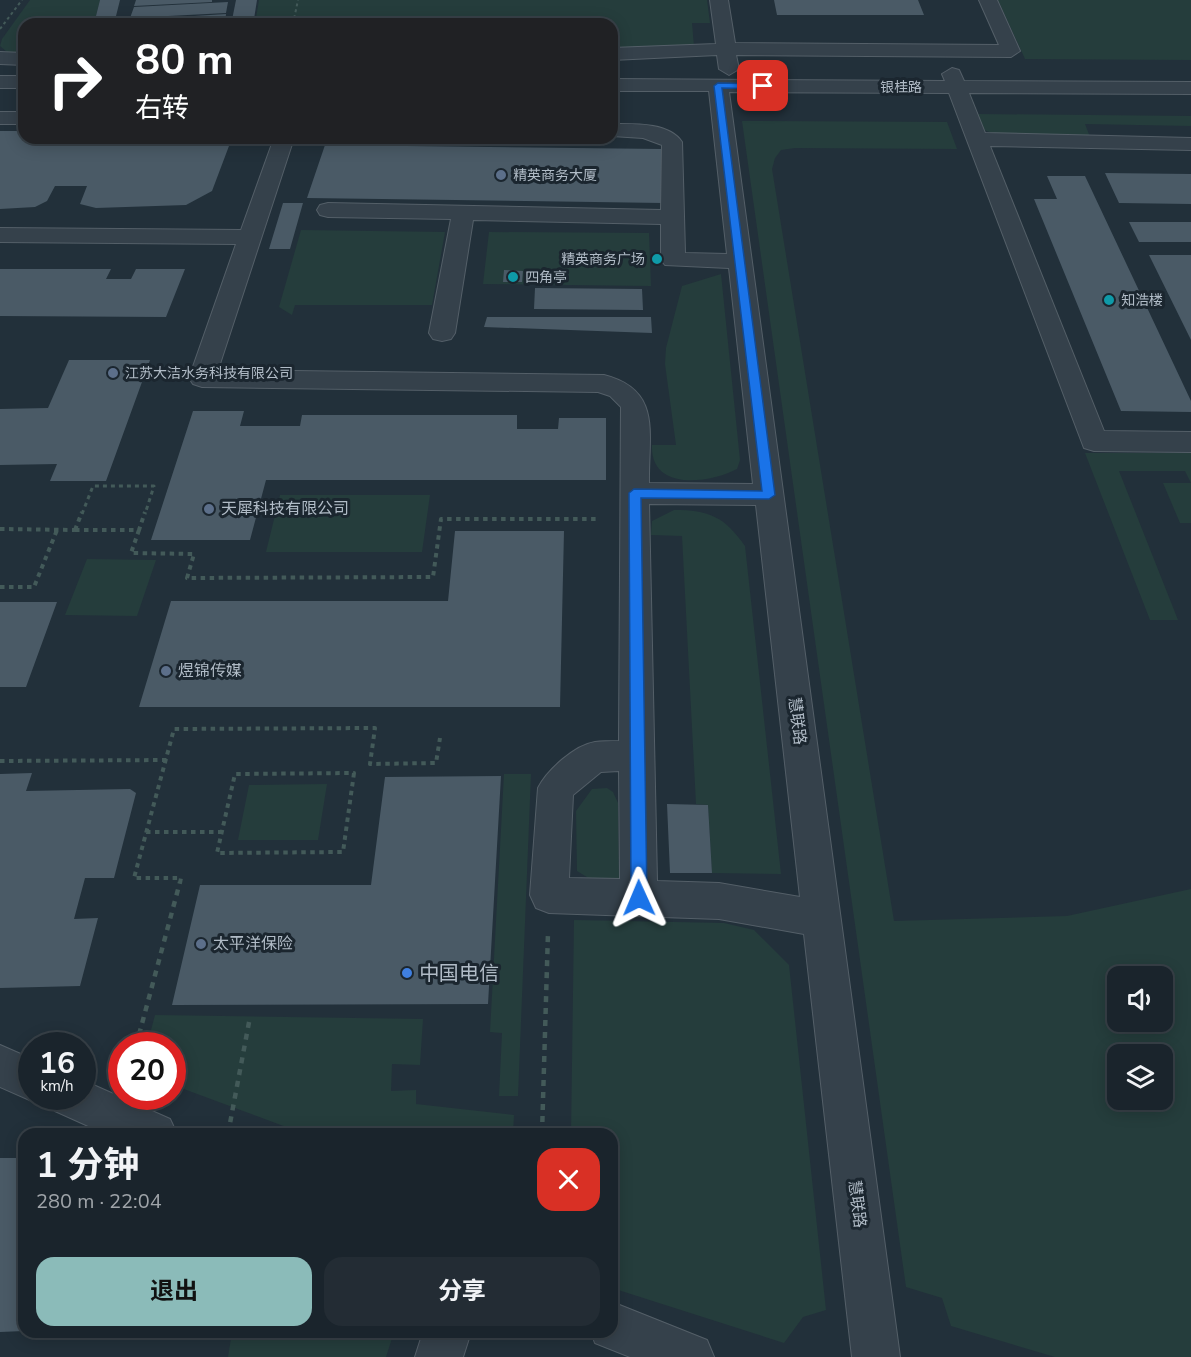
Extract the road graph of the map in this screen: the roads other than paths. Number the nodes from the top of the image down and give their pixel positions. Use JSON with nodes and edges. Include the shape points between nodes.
{"nodes":[{"id":1,"x":719,"y":0,"type":"edge"},
{"id":2,"x":987,"y":0,"type":"edge"},
{"id":3,"x":723,"y":28,"type":"junction"},
{"id":4,"x":744,"y":28,"type":"dead end"},
{"id":5,"x":726,"y":49,"type":"junction"},
{"id":6,"x":618,"y":54,"type":"edge"},
{"id":7,"x":0,"y":58,"type":"edge"},
{"id":8,"x":18,"y":59,"type":"edge"},
{"id":9,"x":0,"y":70,"type":"edge"},
{"id":10,"x":18,"y":71,"type":"edge"},
{"id":11,"x":618,"y":74,"type":"edge"},
{"id":12,"x":1191,"y":75,"type":"edge"},
{"id":13,"x":955,"y":81,"type":"junction"},
{"id":14,"x":0,"y":82,"type":"edge"},
{"id":15,"x":18,"y":82,"type":"edge"},
{"id":16,"x":618,"y":85,"type":"edge"},
{"id":17,"x":722,"y":85,"type":"junction"},
{"id":18,"x":1191,"y":88,"type":"edge"},
{"id":19,"x":0,"y":95,"type":"edge"},
{"id":20,"x":18,"y":95,"type":"edge"},
{"id":21,"x":618,"y":95,"type":"edge"},
{"id":22,"x":0,"y":118,"type":"edge"},
{"id":23,"x":18,"y":118,"type":"edge"},
{"id":24,"x":618,"y":130,"type":"edge"},
{"id":25,"x":977,"y":139,"type":"junction"},
{"id":26,"x":282,"y":144,"type":"edge"},
{"id":27,"x":1191,"y":144,"type":"edge"},
{"id":28,"x":328,"y":210,"type":"dead end"},
{"id":29,"x":463,"y":213,"type":"junction"},
{"id":30,"x":674,"y":217,"type":"junction"},
{"id":31,"x":0,"y":235,"type":"edge"},
{"id":32,"x":250,"y":237,"type":"junction"},
{"id":33,"x":740,"y":261,"type":"junction"},
{"id":34,"x":442,"y":333,"type":"dead end"},
{"id":35,"x":1191,"y":442,"type":"edge"},
{"id":36,"x":769,"y":495,"type":"junction"},
{"id":37,"x":635,"y":506,"type":"junction"},
{"id":38,"x":636,"y":755,"type":"junction"},
{"id":39,"x":639,"y":898,"type":"junction"},
{"id":40,"x":822,"y":920,"type":"junction"},
{"id":41,"x":0,"y":1066,"type":"edge"},
{"id":42,"x":18,"y":1074,"type":"edge"},
{"id":43,"x":96,"y":1108,"type":"edge"},
{"id":44,"x":142,"y":1128,"type":"edge"},
{"id":45,"x":618,"y":1328,"type":"edge"},
{"id":46,"x":445,"y":1338,"type":"edge"},
{"id":47,"x":439,"y":1357,"type":"edge"},
{"id":48,"x":690,"y":1357,"type":"edge"},
{"id":49,"x":876,"y":1357,"type":"edge"}],
"edges":[{"from":1,"to":3,"type":"street","name":"慧联路"},
{"from":2,"to":5,"type":"street","via":[[1011,51]]},
{"from":3,"to":4,"type":"street"},
{"from":3,"to":5,"type":"street","name":"慧联路"},
{"from":5,"to":6,"type":"street"},
{"from":5,"to":17,"type":"street","name":"慧联路"},
{"from":7,"to":8,"type":"street"},
{"from":9,"to":10,"type":"street"},
{"from":11,"to":17,"type":"street","name":"银桂路"},
{"from":12,"to":13,"type":"street","name":"银桂路"},
{"from":13,"to":17,"type":"street","name":"银桂路"},
{"from":13,"to":18,"type":"street","name":"银桂路"},
{"from":13,"to":25,"type":"street"},
{"from":14,"to":15,"type":"street"},
{"from":16,"to":17,"type":"street","name":"银桂路"},
{"from":17,"to":21,"type":"street"},
{"from":17,"to":33,"type":"street","name":"慧联路"},
{"from":19,"to":20,"type":"street"},
{"from":22,"to":23,"type":"street"},
{"from":24,"to":30,"type":"street","via":[[647,131],[672,142]]},
{"from":25,"to":27,"type":"street"},
{"from":25,"to":35,"type":"street","via":[[1094,441]]},
{"from":26,"to":32,"type":"street"},
{"from":28,"to":29,"type":"street"},
{"from":29,"to":30,"type":"street"},
{"from":29,"to":34,"type":"street"},
{"from":30,"to":33,"type":"street","via":[[673,260]]},
{"from":31,"to":32,"type":"street"},
{"from":32,"to":37,"type":"street","via":[[202,378],[615,386],[626,393],[634,406]]},
{"from":33,"to":36,"type":"street","name":"慧联路"},
{"from":36,"to":37,"type":"street"},
{"from":36,"to":40,"type":"street","name":"慧联路"},
{"from":37,"to":38,"type":"street"},
{"from":38,"to":39,"type":"street"},
{"from":38,"to":39,"type":"street","via":[[594,757],[556,788],[549,895]]},
{"from":39,"to":40,"type":"street","via":[[719,901]]},
{"from":40,"to":49,"type":"street","name":"慧联路"},
{"from":41,"to":42,"type":"street"},
{"from":43,"to":44,"type":"street"},
{"from":45,"to":48,"type":"street"},
{"from":46,"to":47,"type":"street"}]}
